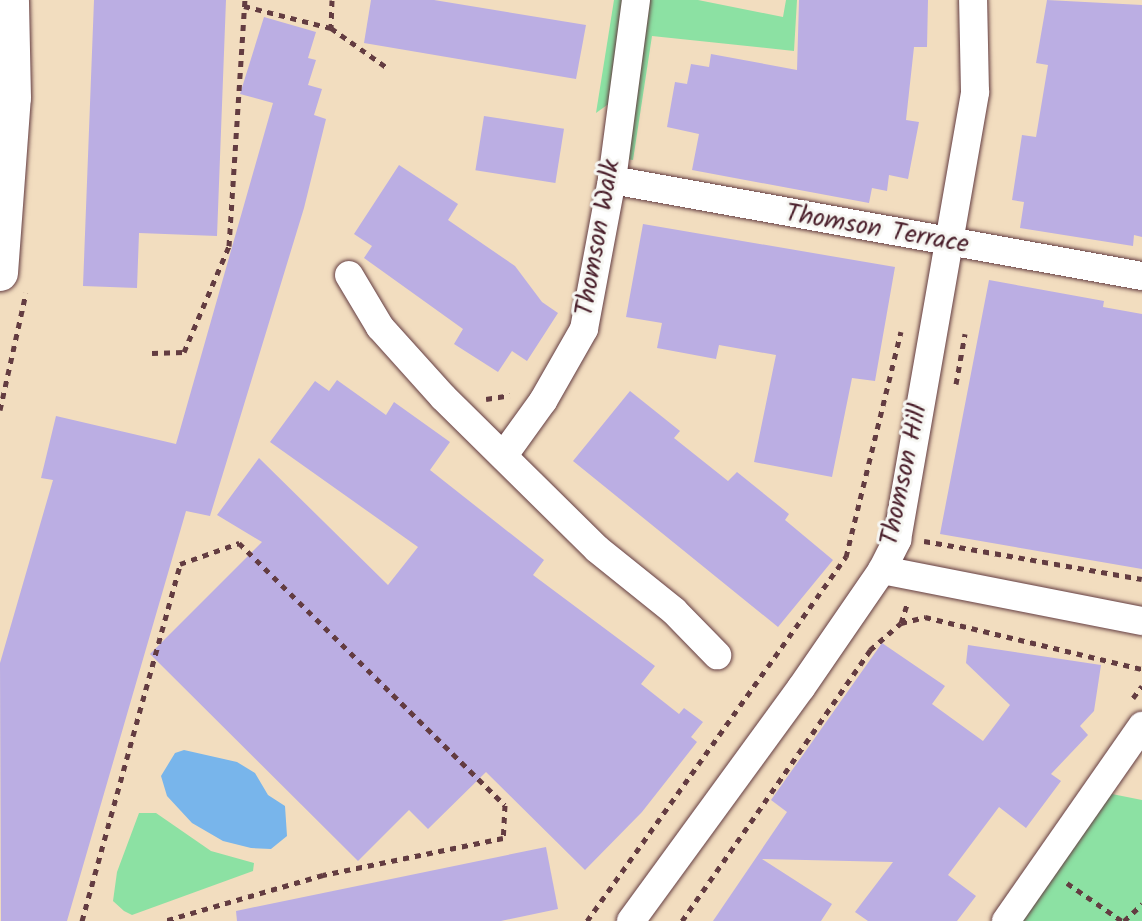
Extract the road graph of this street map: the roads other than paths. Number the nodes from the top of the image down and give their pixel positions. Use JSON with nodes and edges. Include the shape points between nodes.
{"nodes":[{"id":1,"x":11,"y":0,"type":"edge"},
{"id":2,"x":636,"y":0,"type":"edge"},
{"id":3,"x":973,"y":0,"type":"edge"},
{"id":4,"x":612,"y":180,"type":"junction"},
{"id":5,"x":949,"y":243,"type":"junction"},
{"id":6,"x":0,"y":273,"type":"edge"},
{"id":7,"x":349,"y":275,"type":"dead end"},
{"id":8,"x":1142,"y":276,"type":"edge"},
{"id":9,"x":504,"y":455,"type":"junction"},
{"id":10,"x":882,"y":570,"type":"junction"},
{"id":11,"x":1142,"y":621,"type":"edge"},
{"id":12,"x":717,"y":655,"type":"dead end"},
{"id":13,"x":1142,"y":726,"type":"edge"},
{"id":14,"x":631,"y":921,"type":"edge"},
{"id":15,"x":1006,"y":921,"type":"edge"}],
"edges":[{"from":1,"to":6,"type":"main road","via":[[13,98]]},
{"from":2,"to":4,"type":"street","name":"Thomson Walk"},
{"from":3,"to":5,"type":"street","name":"Thomson Hill","via":[[975,92]]},
{"from":4,"to":5,"type":"street","name":"Thomson Terrace"},
{"from":4,"to":9,"type":"street","name":"Thomson Walk","via":[[584,329]]},
{"from":5,"to":8,"type":"street","name":"Thomson Terrace"},
{"from":5,"to":10,"type":"street","name":"Thomson Hill","via":[[897,540]]},
{"from":7,"to":9,"type":"street","via":[[380,327]]},
{"from":9,"to":12,"type":"street","via":[[597,549],[674,611]]},
{"from":10,"to":11,"type":"street"},
{"from":10,"to":14,"type":"street","name":"Thomson Hill"},
{"from":13,"to":15,"type":"street"}]}
